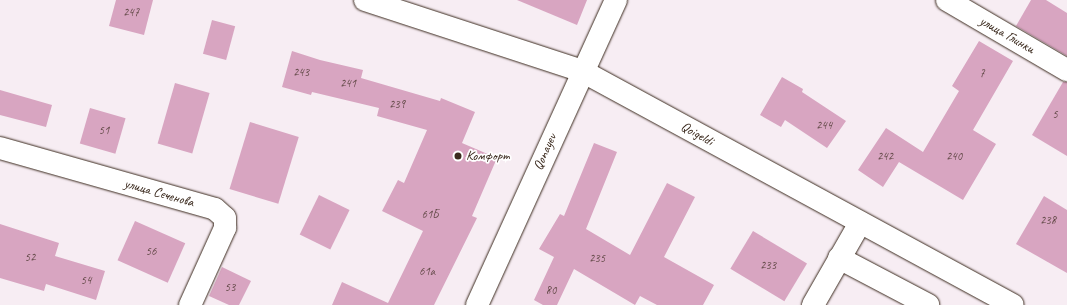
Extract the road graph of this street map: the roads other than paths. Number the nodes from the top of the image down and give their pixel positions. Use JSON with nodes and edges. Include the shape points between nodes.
{"nodes":[{"id":1,"x":365,"y":0,"type":"edge"},
{"id":2,"x":616,"y":0,"type":"edge"},
{"id":3,"x":947,"y":0,"type":"edge"},
{"id":4,"x":1067,"y":70,"type":"edge"},
{"id":5,"x":582,"y":71,"type":"junction"},
{"id":6,"x":0,"y":148,"type":"edge"},
{"id":7,"x":860,"y":223,"type":"junction"},
{"id":8,"x":839,"y":258,"type":"junction"},
{"id":9,"x":190,"y":305,"type":"edge"},
{"id":10,"x":477,"y":305,"type":"edge"},
{"id":11,"x":813,"y":305,"type":"edge"},
{"id":12,"x":928,"y":305,"type":"edge"},
{"id":13,"x":1013,"y":305,"type":"edge"}],
"edges":[{"from":1,"to":5,"type":"street","name":"Qoigeldi"},
{"from":2,"to":5,"type":"street","name":"Qonayev"},
{"from":3,"to":4,"type":"street","name":"улица Глинки"},
{"from":5,"to":7,"type":"street","name":"Qoigeldi"},
{"from":5,"to":10,"type":"street","name":"Qonayev"},
{"from":6,"to":9,"type":"street","name":"улица Сеченова","via":[[215,209],[225,218],[225,228]]},
{"from":7,"to":8,"type":"street"},
{"from":7,"to":13,"type":"street","name":"Qoigeldi"},
{"from":8,"to":11,"type":"street"},
{"from":8,"to":12,"type":"street"}]}
